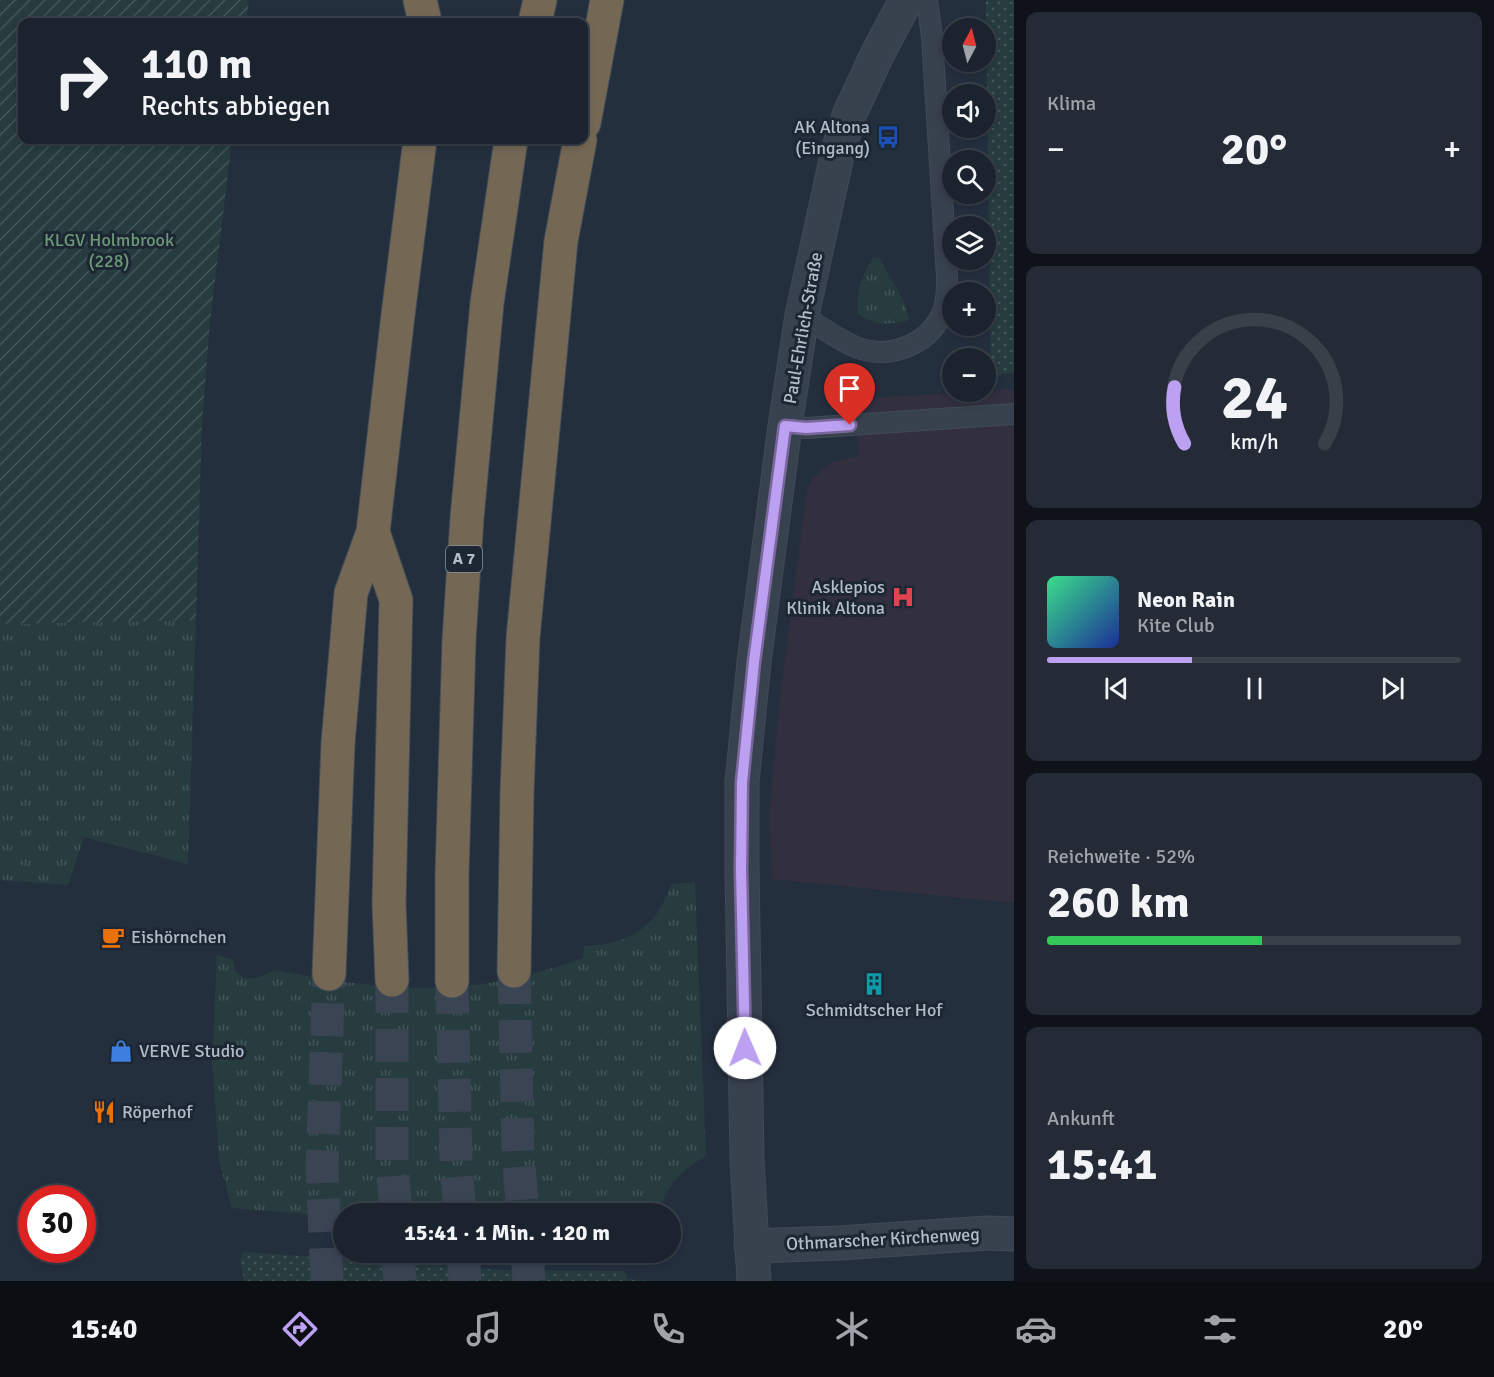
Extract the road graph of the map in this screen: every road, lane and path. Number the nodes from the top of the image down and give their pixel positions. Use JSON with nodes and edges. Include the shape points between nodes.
{"nodes":[{"id":1,"x":420,"y":0,"type":"edge"},
{"id":2,"x":440,"y":0,"type":"edge"},
{"id":3,"x":540,"y":0,"type":"edge"},
{"id":4,"x":607,"y":0,"type":"edge"},
{"id":5,"x":906,"y":0,"type":"edge"},
{"id":6,"x":927,"y":0,"type":"edge"},
{"id":7,"x":424,"y":18,"type":"edge"},
{"id":8,"x":437,"y":18,"type":"edge"},
{"id":9,"x":536,"y":18,"type":"edge"},
{"id":10,"x":588,"y":102,"type":"edge"},
{"id":11,"x":419,"y":144,"type":"edge"},
{"id":12,"x":510,"y":144,"type":"edge"},
{"id":13,"x":579,"y":144,"type":"edge"},
{"id":14,"x":802,"y":315,"type":"junction"},
{"id":15,"x":1014,"y":414,"type":"edge"},
{"id":16,"x":785,"y":426,"type":"junction"},
{"id":17,"x":373,"y":532,"type":"junction"},
{"id":18,"x":514,"y":971,"type":"tunnel mouth"},
{"id":19,"x":329,"y":974,"type":"tunnel mouth"},
{"id":20,"x":392,"y":980,"type":"tunnel mouth"},
{"id":21,"x":452,"y":981,"type":"tunnel mouth"},
{"id":22,"x":1014,"y":1234,"type":"edge"},
{"id":23,"x":751,"y":1246,"type":"junction"},
{"id":24,"x":754,"y":1281,"type":"edge"}],
"edges":[{"from":1,"to":7,"type":"highway"},
{"from":2,"to":8,"type":"highway"},
{"from":3,"to":9,"type":"highway"},
{"from":4,"to":10,"type":"highway"},
{"from":5,"to":14,"type":"street","name":"Paul-Ehrlich-Straße","via":[[850,113]]},
{"from":6,"to":14,"type":"lane","via":[[947,276],[941,316],[930,332],[908,347],[888,352],[856,347]]},
{"from":11,"to":17,"type":"highway"},
{"from":12,"to":21,"type":"highway","number":"A 7","via":[[488,303],[466,528],[459,640]]},
{"from":13,"to":18,"type":"highway","via":[[561,241],[523,638]]},
{"from":14,"to":16,"type":"street","name":"Paul-Ehrlich-Straße"},
{"from":15,"to":16,"type":"lane","via":[[806,428]]},
{"from":16,"to":23,"type":"street","name":"Paul-Ehrlich-Straße","via":[[742,782]]},
{"from":17,"to":19,"type":"highway","via":[[351,593],[338,742]]},
{"from":17,"to":20,"type":"highway","via":[[396,600],[389,904]]},
{"from":22,"to":23,"type":"street","name":"Othmarscher Kirchenweg"},
{"from":23,"to":24,"type":"street","name":"Paul-Ehrlich-Straße"}]}
